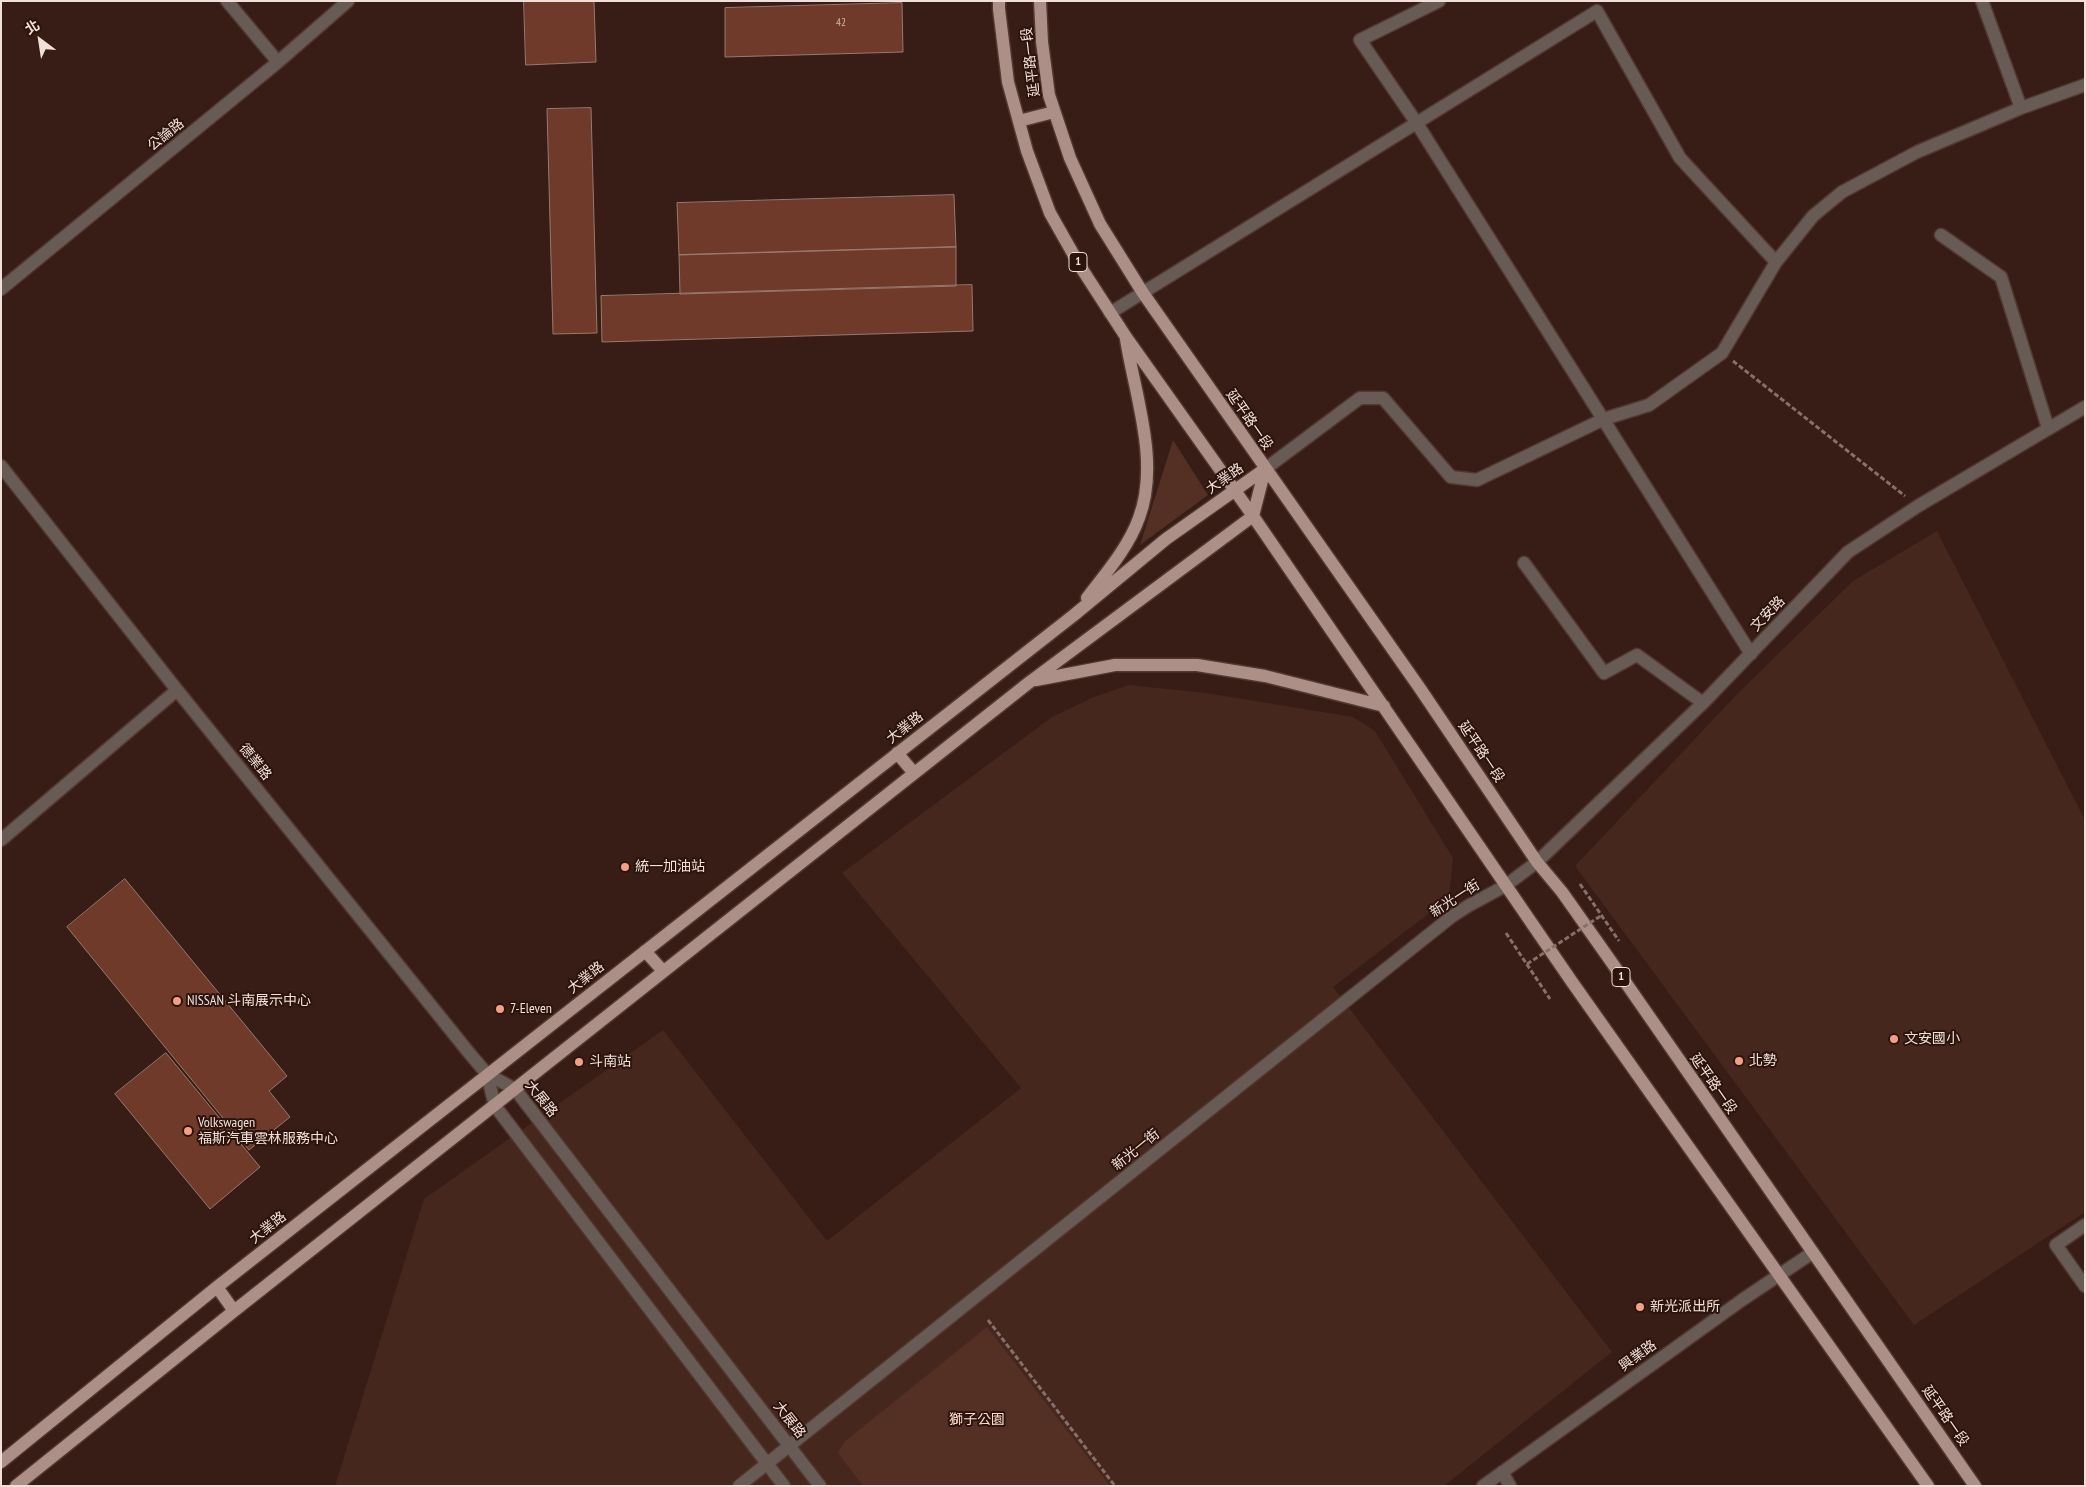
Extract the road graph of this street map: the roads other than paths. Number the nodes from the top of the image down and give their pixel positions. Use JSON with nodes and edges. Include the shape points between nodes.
{"nodes":[{"id":1,"x":227,"y":1,"type":"edge"},
{"id":2,"x":348,"y":1,"type":"edge"},
{"id":3,"x":1000,"y":1,"type":"edge"},
{"id":4,"x":1040,"y":1,"type":"edge"},
{"id":5,"x":1439,"y":1,"type":"edge"},
{"id":6,"x":1982,"y":1,"type":"edge"},
{"id":7,"x":278,"y":62,"type":"junction"},
{"id":8,"x":2085,"y":85,"type":"edge"},
{"id":9,"x":2021,"y":108,"type":"junction"},
{"id":10,"x":1054,"y":112,"type":"junction"},
{"id":11,"x":1019,"y":121,"type":"junction"},
{"id":12,"x":1416,"y":122,"type":"junction"},
{"id":13,"x":1941,"y":235,"type":"dead end"},
{"id":14,"x":1776,"y":262,"type":"junction"},
{"id":15,"x":1,"y":289,"type":"edge"},
{"id":16,"x":1143,"y":293,"type":"junction"},
{"id":17,"x":1110,"y":313,"type":"junction"},
{"id":18,"x":1126,"y":337,"type":"junction"},
{"id":19,"x":2085,"y":407,"type":"edge"},
{"id":20,"x":1604,"y":420,"type":"junction"},
{"id":21,"x":2048,"y":428,"type":"junction"},
{"id":22,"x":1,"y":466,"type":"edge"},
{"id":23,"x":1265,"y":470,"type":"junction"},
{"id":24,"x":1234,"y":490,"type":"junction"},
{"id":25,"x":1253,"y":516,"type":"junction"},
{"id":26,"x":1524,"y":563,"type":"dead end"},
{"id":27,"x":1074,"y":615,"type":"junction"},
{"id":28,"x":1751,"y":654,"type":"junction"},
{"id":29,"x":1031,"y":681,"type":"junction"},
{"id":30,"x":177,"y":690,"type":"junction"},
{"id":31,"x":1703,"y":703,"type":"junction"},
{"id":32,"x":1384,"y":706,"type":"junction"},
{"id":33,"x":897,"y":753,"type":"junction"},
{"id":34,"x":914,"y":773,"type":"junction"},
{"id":35,"x":1,"y":840,"type":"edge"},
{"id":36,"x":1538,"y":862,"type":"junction"},
{"id":37,"x":1505,"y":886,"type":"junction"},
{"id":38,"x":645,"y":950,"type":"junction"},
{"id":39,"x":664,"y":971,"type":"junction"},
{"id":40,"x":487,"y":1074,"type":"junction"},
{"id":41,"x":515,"y":1089,"type":"junction"},
{"id":42,"x":495,"y":1106,"type":"junction"},
{"id":43,"x":2085,"y":1224,"type":"edge"},
{"id":44,"x":1812,"y":1253,"type":"junction"},
{"id":45,"x":1779,"y":1275,"type":"junction"},
{"id":46,"x":2085,"y":1286,"type":"edge"},
{"id":47,"x":216,"y":1287,"type":"junction"},
{"id":48,"x":234,"y":1311,"type":"junction"},
{"id":49,"x":790,"y":1445,"type":"junction"},
{"id":50,"x":1,"y":1462,"type":"edge"},
{"id":51,"x":767,"y":1464,"type":"junction"},
{"id":52,"x":1502,"y":1472,"type":"junction"},
{"id":53,"x":16,"y":1486,"type":"edge"},
{"id":54,"x":739,"y":1486,"type":"edge"},
{"id":55,"x":784,"y":1486,"type":"edge"},
{"id":56,"x":820,"y":1486,"type":"edge"},
{"id":57,"x":1483,"y":1486,"type":"edge"},
{"id":58,"x":1510,"y":1486,"type":"edge"},
{"id":59,"x":1928,"y":1486,"type":"edge"},
{"id":60,"x":1975,"y":1486,"type":"edge"}],
"edges":[{"from":1,"to":7,"type":"street"},
{"from":2,"to":7,"type":"street","name":"公論路"},
{"from":3,"to":11,"type":"main road","name":"延平路一段","number":"1","via":[[1008,82]]},
{"from":4,"to":10,"type":"main road","name":"延平路一段","number":"1","via":[[1044,60]]},
{"from":5,"to":12,"type":"street","via":[[1360,40]]},
{"from":6,"to":9,"type":"street"},
{"from":7,"to":15,"type":"street","name":"公論路"},
{"from":8,"to":9,"type":"street"},
{"from":9,"to":14,"type":"street","via":[[1917,152],[1842,192],[1813,216]]},
{"from":10,"to":11,"type":"main road"},
{"from":10,"to":16,"type":"main road","name":"延平路一段","number":"1","via":[[1070,158],[1100,224]]},
{"from":11,"to":17,"type":"main road","name":"延平路一段","number":"1","via":[[1050,213]]},
{"from":12,"to":14,"type":"street","via":[[1597,11],[1680,158]]},
{"from":12,"to":16,"type":"street"},
{"from":12,"to":20,"type":"street"},
{"from":13,"to":21,"type":"street","via":[[2001,276]]},
{"from":14,"to":20,"type":"street","via":[[1722,353],[1649,405]]},
{"from":16,"to":17,"type":"street"},
{"from":16,"to":23,"type":"main road","name":"延平路一段","number":"1"},
{"from":17,"to":18,"type":"main road","name":"延平路一段","number":"1"},
{"from":18,"to":24,"type":"main road","name":"延平路一段","number":"1"},
{"from":18,"to":27,"type":"main road","via":[[1132,380],[1145,429],[1148,481],[1140,517],[1125,546]]},
{"from":19,"to":21,"type":"street","name":"文安路"},
{"from":20,"to":23,"type":"street","via":[[1476,480],[1451,477],[1383,398],[1360,398]]},
{"from":20,"to":28,"type":"street"},
{"from":21,"to":28,"type":"street","name":"文安路","via":[[1848,552]]},
{"from":22,"to":30,"type":"street","name":"德業路"},
{"from":23,"to":24,"type":"main road","name":"大業路"},
{"from":23,"to":25,"type":"main road","name":"大業路"},
{"from":23,"to":36,"type":"main road","name":"延平路一段","number":"1"},
{"from":24,"to":25,"type":"main road","name":"延平路一段","number":"1"},
{"from":24,"to":27,"type":"main road","name":"大業路","via":[[1166,539]]},
{"from":25,"to":29,"type":"main road"},
{"from":25,"to":32,"type":"main road","name":"延平路一段","number":"1"},
{"from":26,"to":31,"type":"street","via":[[1604,673],[1637,654]]},
{"from":27,"to":33,"type":"main road","name":"大業路"},
{"from":28,"to":31,"type":"street","name":"文安路"},
{"from":29,"to":32,"type":"main road","via":[[1115,665],[1197,665],[1265,676]]},
{"from":29,"to":34,"type":"main road"},
{"from":30,"to":35,"type":"street"},
{"from":30,"to":40,"type":"street","name":"德業路"},
{"from":31,"to":36,"type":"street","name":"文安路"},
{"from":32,"to":37,"type":"main road","name":"延平路一段","number":"1"},
{"from":33,"to":34,"type":"main road"},
{"from":33,"to":38,"type":"main road","name":"大業路"},
{"from":34,"to":39,"type":"main road"},
{"from":36,"to":37,"type":"street","name":"文安路"},
{"from":36,"to":44,"type":"main road","name":"延平路一段","number":"1"},
{"from":37,"to":45,"type":"main road","name":"延平路一段","number":"1"},
{"from":37,"to":49,"type":"street","name":"新光一街","via":[[1451,917]]},
{"from":38,"to":39,"type":"main road"},
{"from":38,"to":40,"type":"main road","name":"大業路"},
{"from":39,"to":41,"type":"main road"},
{"from":40,"to":41,"type":"street","name":"大展路"},
{"from":40,"to":42,"type":"street"},
{"from":40,"to":47,"type":"main road","name":"大業路"},
{"from":41,"to":42,"type":"main road"},
{"from":41,"to":49,"type":"street","name":"大展路"},
{"from":42,"to":48,"type":"main road"},
{"from":42,"to":51,"type":"street"},
{"from":43,"to":46,"type":"street","via":[[2056,1245]]},
{"from":44,"to":45,"type":"street","name":"興業路"},
{"from":44,"to":60,"type":"main road","name":"延平路一段","number":"1"},
{"from":45,"to":52,"type":"street","name":"興業路"},
{"from":45,"to":59,"type":"main road","name":"延平路一段","number":"1"},
{"from":47,"to":48,"type":"main road"},
{"from":47,"to":50,"type":"main road","name":"大業路"},
{"from":48,"to":53,"type":"main road"},
{"from":49,"to":51,"type":"street","name":"新光一街"},
{"from":49,"to":56,"type":"street","name":"大展路"},
{"from":51,"to":54,"type":"street","name":"新光一街"},
{"from":51,"to":55,"type":"street"},
{"from":52,"to":57,"type":"street","name":"興業路"},
{"from":52,"to":58,"type":"street"}]}
